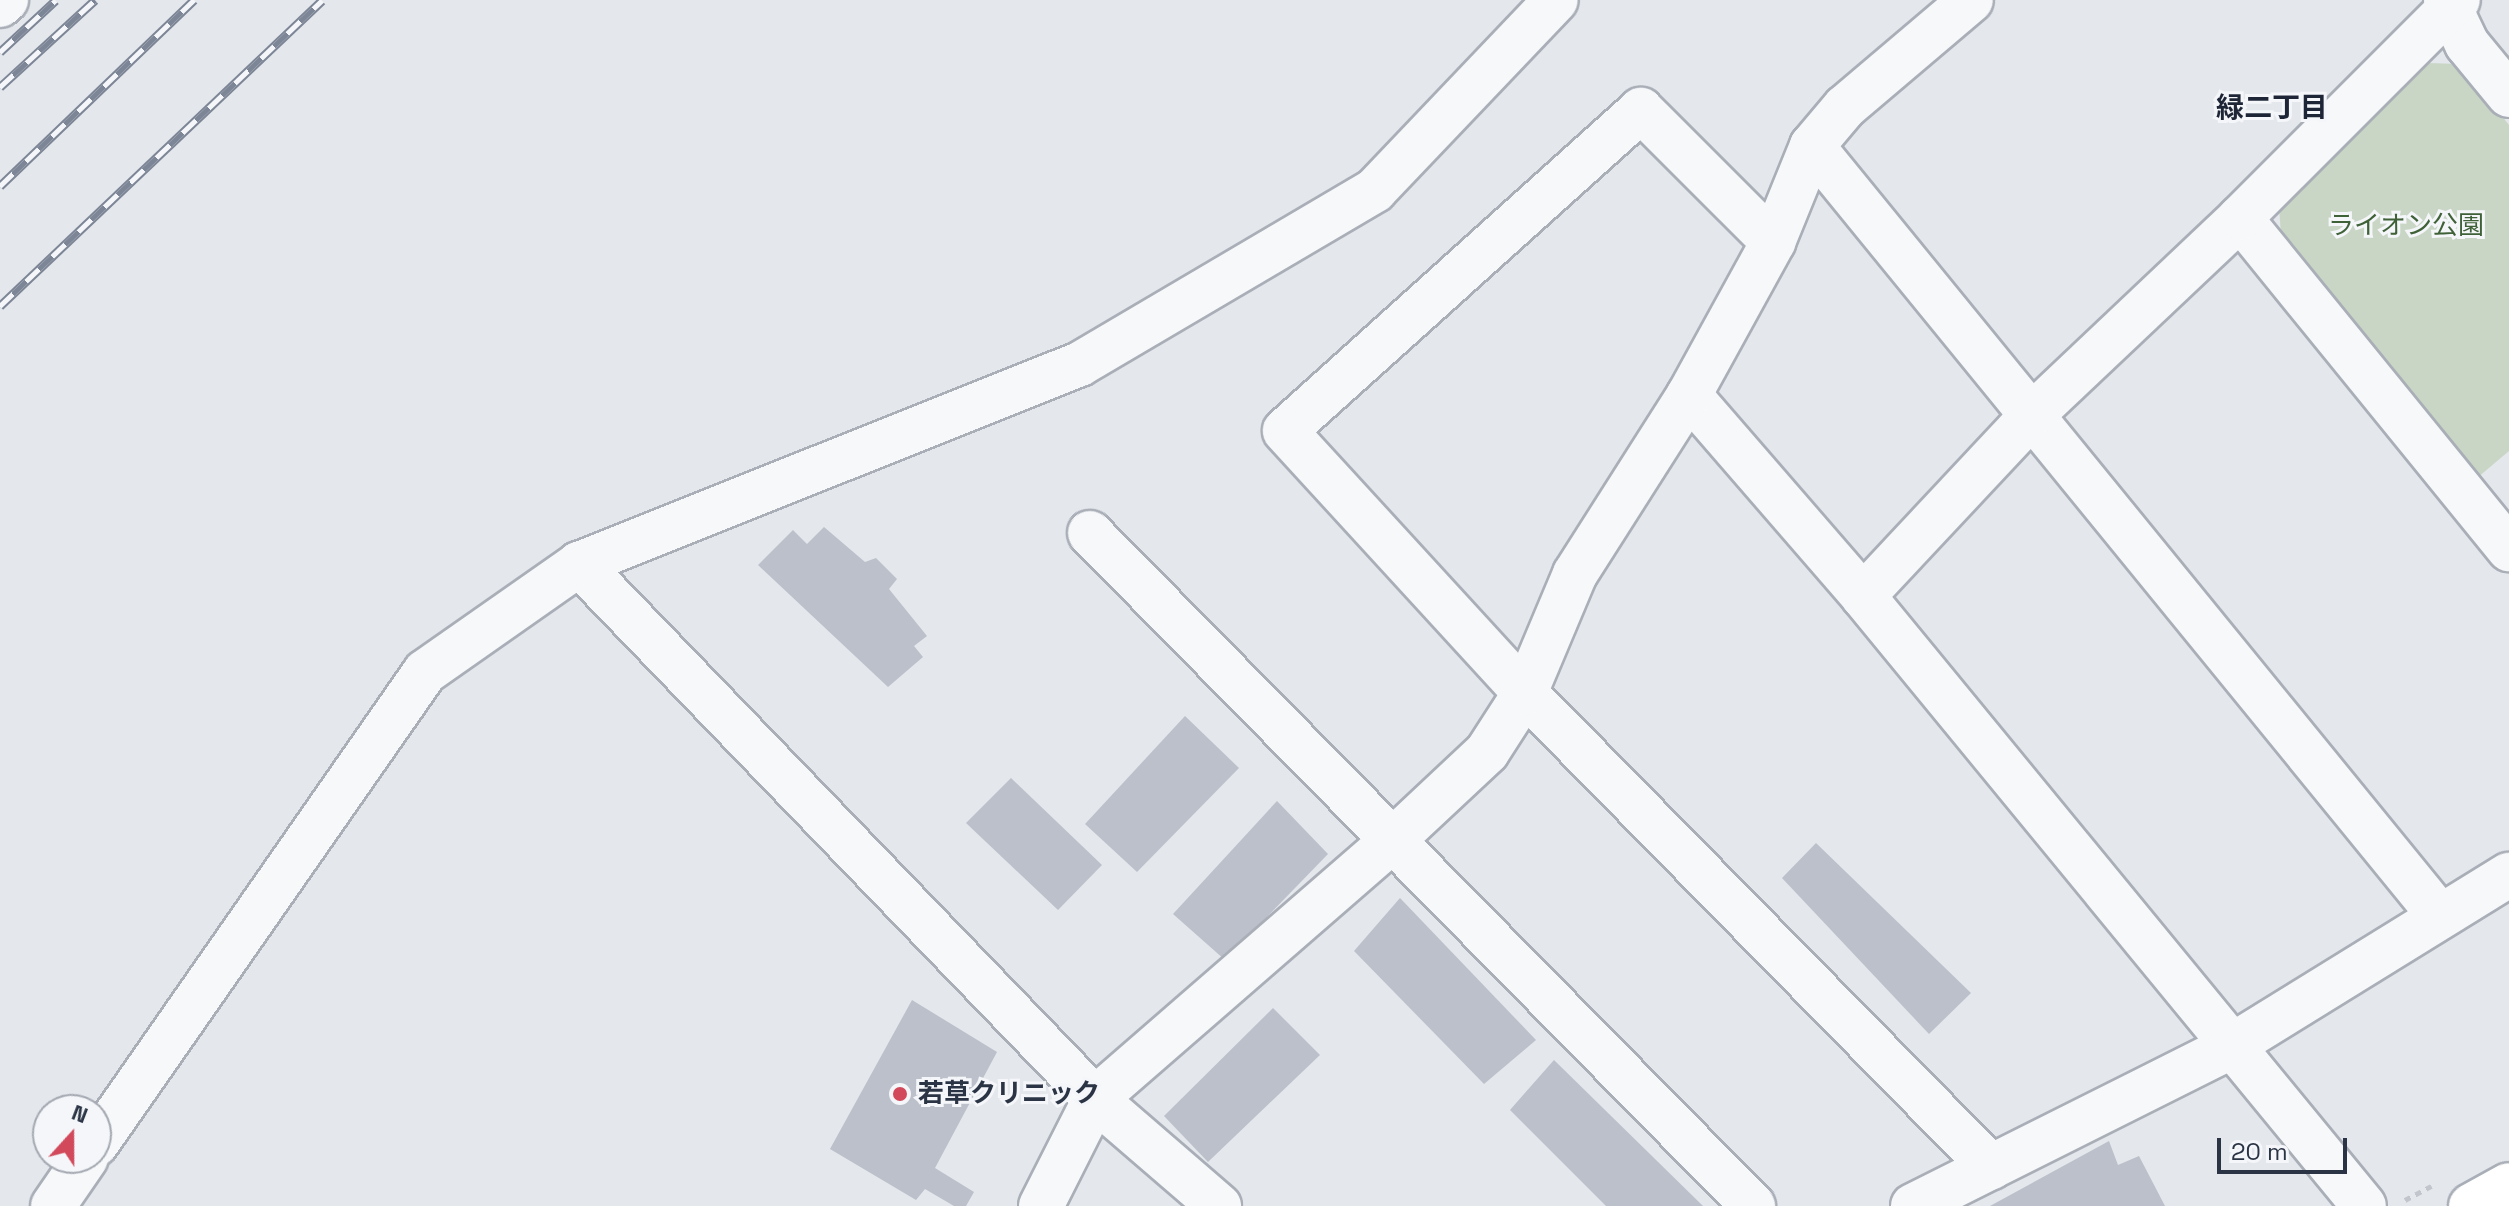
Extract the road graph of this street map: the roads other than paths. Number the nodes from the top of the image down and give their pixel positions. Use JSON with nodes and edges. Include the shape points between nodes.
{"nodes":[{"id":1,"x":6,"y":0,"type":"edge"},
{"id":2,"x":1556,"y":0,"type":"edge"},
{"id":3,"x":1971,"y":0,"type":"edge"},
{"id":4,"x":2452,"y":2,"type":"edge"},
{"id":5,"x":0,"y":5,"type":"edge"},
{"id":6,"x":2509,"y":95,"type":"edge"},
{"id":7,"x":1812,"y":146,"type":"junction"},
{"id":8,"x":2240,"y":218,"type":"junction"},
{"id":9,"x":1773,"y":242,"type":"junction"},
{"id":10,"x":1689,"y":395,"type":"junction"},
{"id":11,"x":2034,"y":413,"type":"junction"},
{"id":12,"x":1090,"y":533,"type":"dead end"},
{"id":13,"x":2509,"y":549,"type":"edge"},
{"id":14,"x":579,"y":564,"type":"junction"},
{"id":15,"x":1863,"y":596,"type":"junction"},
{"id":16,"x":1525,"y":693,"type":"junction"},
{"id":17,"x":1392,"y":841,"type":"junction"},
{"id":18,"x":2509,"y":875,"type":"edge"},
{"id":19,"x":2440,"y":916,"type":"junction"},
{"id":20,"x":2230,"y":1047,"type":"junction"},
{"id":21,"x":1095,"y":1099,"type":"junction"},
{"id":22,"x":112,"y":1121,"type":"edge"},
{"id":23,"x":1991,"y":1167,"type":"junction"},
{"id":24,"x":75,"y":1174,"type":"edge"},
{"id":25,"x":2509,"y":1185,"type":"edge"},
{"id":26,"x":53,"y":1206,"type":"edge"},
{"id":27,"x":1041,"y":1206,"type":"edge"},
{"id":28,"x":1219,"y":1206,"type":"edge"},
{"id":29,"x":1753,"y":1206,"type":"edge"},
{"id":30,"x":1913,"y":1206,"type":"edge"},
{"id":31,"x":2364,"y":1206,"type":"edge"},
{"id":32,"x":2471,"y":1206,"type":"edge"}],
"edges":[{"from":1,"to":5,"type":"street"},
{"from":2,"to":14,"type":"street","via":[[1375,190],[1080,364]]},
{"from":3,"to":7,"type":"street","via":[[1845,107]]},
{"from":4,"to":6,"type":"street","via":[[2467,44]]},
{"from":4,"to":8,"type":"street"},
{"from":7,"to":9,"type":"street"},
{"from":7,"to":11,"type":"street"},
{"from":8,"to":11,"type":"street"},
{"from":8,"to":13,"type":"street"},
{"from":9,"to":10,"type":"street"},
{"from":9,"to":16,"type":"street","via":[[1641,110],[1285,431]]},
{"from":10,"to":15,"type":"street"},
{"from":10,"to":16,"type":"street","via":[[1575,574]]},
{"from":11,"to":15,"type":"street"},
{"from":11,"to":19,"type":"street"},
{"from":12,"to":17,"type":"street"},
{"from":14,"to":21,"type":"street"},
{"from":14,"to":22,"type":"street","via":[[425,672]]},
{"from":15,"to":20,"type":"street"},
{"from":16,"to":17,"type":"street","via":[[1487,752]]},
{"from":16,"to":23,"type":"street"},
{"from":17,"to":21,"type":"street"},
{"from":17,"to":29,"type":"street"},
{"from":18,"to":19,"type":"street"},
{"from":19,"to":20,"type":"street"},
{"from":20,"to":23,"type":"street"},
{"from":20,"to":31,"type":"street"},
{"from":21,"to":27,"type":"street"},
{"from":21,"to":28,"type":"street"},
{"from":23,"to":30,"type":"street"},
{"from":24,"to":26,"type":"street"},
{"from":25,"to":32,"type":"main road"}]}
